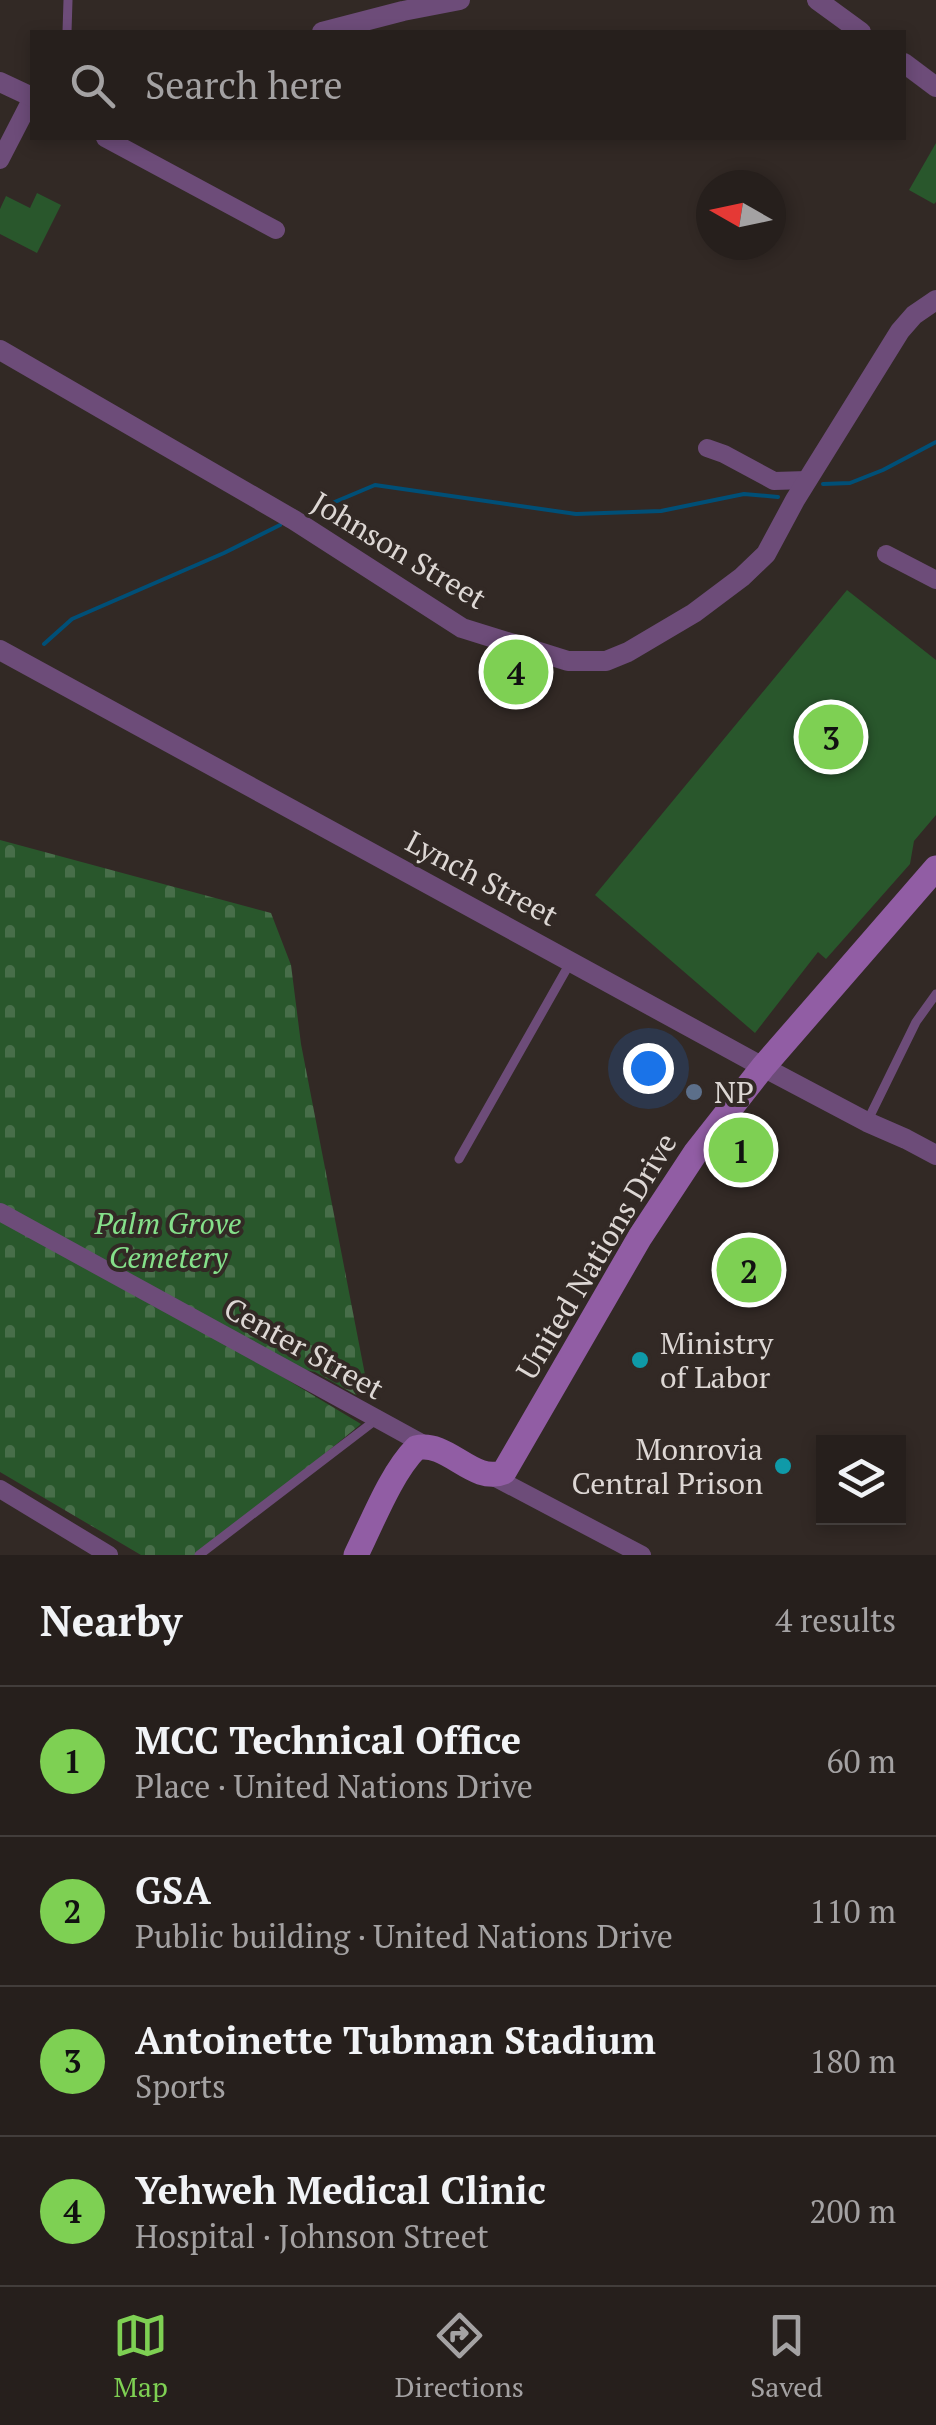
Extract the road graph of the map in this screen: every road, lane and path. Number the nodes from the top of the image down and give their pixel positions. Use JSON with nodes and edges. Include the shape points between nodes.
{"nodes":[{"id":1,"x":68,"y":0,"type":"edge"},
{"id":2,"x":380,"y":0,"type":"edge"},
{"id":3,"x":460,"y":0,"type":"edge"},
{"id":4,"x":817,"y":0,"type":"edge"},
{"id":5,"x":403,"y":11,"type":"junction"},
{"id":6,"x":66,"y":30,"type":"edge"},
{"id":7,"x":330,"y":30,"type":"edge"},
{"id":8,"x":859,"y":30,"type":"edge"},
{"id":9,"x":906,"y":64,"type":"edge"},
{"id":10,"x":0,"y":82,"type":"edge"},
{"id":11,"x":936,"y":87,"type":"edge"},
{"id":12,"x":30,"y":96,"type":"edge"},
{"id":13,"x":30,"y":101,"type":"edge"},
{"id":14,"x":109,"y":140,"type":"edge"},
{"id":15,"x":0,"y":160,"type":"edge"},
{"id":16,"x":276,"y":230,"type":"dead end"},
{"id":17,"x":936,"y":300,"type":"edge"},
{"id":18,"x":0,"y":350,"type":"edge"},
{"id":19,"x":708,"y":448,"type":"dead end"},
{"id":20,"x":808,"y":480,"type":"junction"},
{"id":21,"x":886,"y":554,"type":"dead end"},
{"id":22,"x":936,"y":580,"type":"edge"},
{"id":23,"x":0,"y":650,"type":"edge"},
{"id":24,"x":936,"y":868,"type":"edge"},
{"id":25,"x":571,"y":960,"type":"junction"},
{"id":26,"x":936,"y":994,"type":"edge"},
{"id":27,"x":764,"y":1067,"type":"junction"},
{"id":28,"x":867,"y":1122,"type":"junction"},
{"id":29,"x":936,"y":1155,"type":"edge"},
{"id":30,"x":459,"y":1159,"type":"dead end"},
{"id":31,"x":0,"y":1212,"type":"edge"},
{"id":32,"x":378,"y":1419,"type":"junction"},
{"id":33,"x":425,"y":1445,"type":"junction"},
{"id":34,"x":492,"y":1476,"type":"junction"},
{"id":35,"x":0,"y":1489,"type":"edge"},
{"id":36,"x":109,"y":1555,"type":"edge"},
{"id":37,"x":199,"y":1555,"type":"edge"},
{"id":38,"x":356,"y":1555,"type":"edge"},
{"id":39,"x":642,"y":1555,"type":"edge"}],
"edges":[{"from":1,"to":6,"type":"lane"},
{"from":2,"to":5,"type":"street"},
{"from":3,"to":5,"type":"street"},
{"from":4,"to":8,"type":"street"},
{"from":5,"to":7,"type":"street"},
{"from":9,"to":11,"type":"street"},
{"from":10,"to":12,"type":"street"},
{"from":13,"to":15,"type":"street"},
{"from":14,"to":16,"type":"street"},
{"from":17,"to":20,"type":"street","name":"Johnson Street","via":[[900,330]]},
{"from":18,"to":20,"type":"street","name":"Johnson Street","via":[[294,520],[462,628],[568,661],[606,661],[628,652],[742,577],[766,554]]},
{"from":19,"to":20,"type":"street","via":[[774,481]]},
{"from":21,"to":22,"type":"street"},
{"from":23,"to":25,"type":"street","name":"Lynch Street"},
{"from":24,"to":27,"type":"main road","name":"United Nations Drive"},
{"from":25,"to":27,"type":"street","name":"Lynch Street"},
{"from":25,"to":30,"type":"lane"},
{"from":26,"to":28,"type":"lane"},
{"from":27,"to":28,"type":"street","name":"Lynch Street"},
{"from":27,"to":34,"type":"main road","name":"United Nations Drive","via":[[670,1190],[508,1467]]},
{"from":28,"to":29,"type":"street","name":"Lynch Street"},
{"from":31,"to":32,"type":"street","name":"Center Street"},
{"from":32,"to":33,"type":"street","name":"Center Street"},
{"from":32,"to":37,"type":"lane"},
{"from":33,"to":34,"type":"main road"},
{"from":33,"to":38,"type":"main road","via":[[410,1454]]},
{"from":34,"to":39,"type":"street"},
{"from":35,"to":36,"type":"street"}]}
